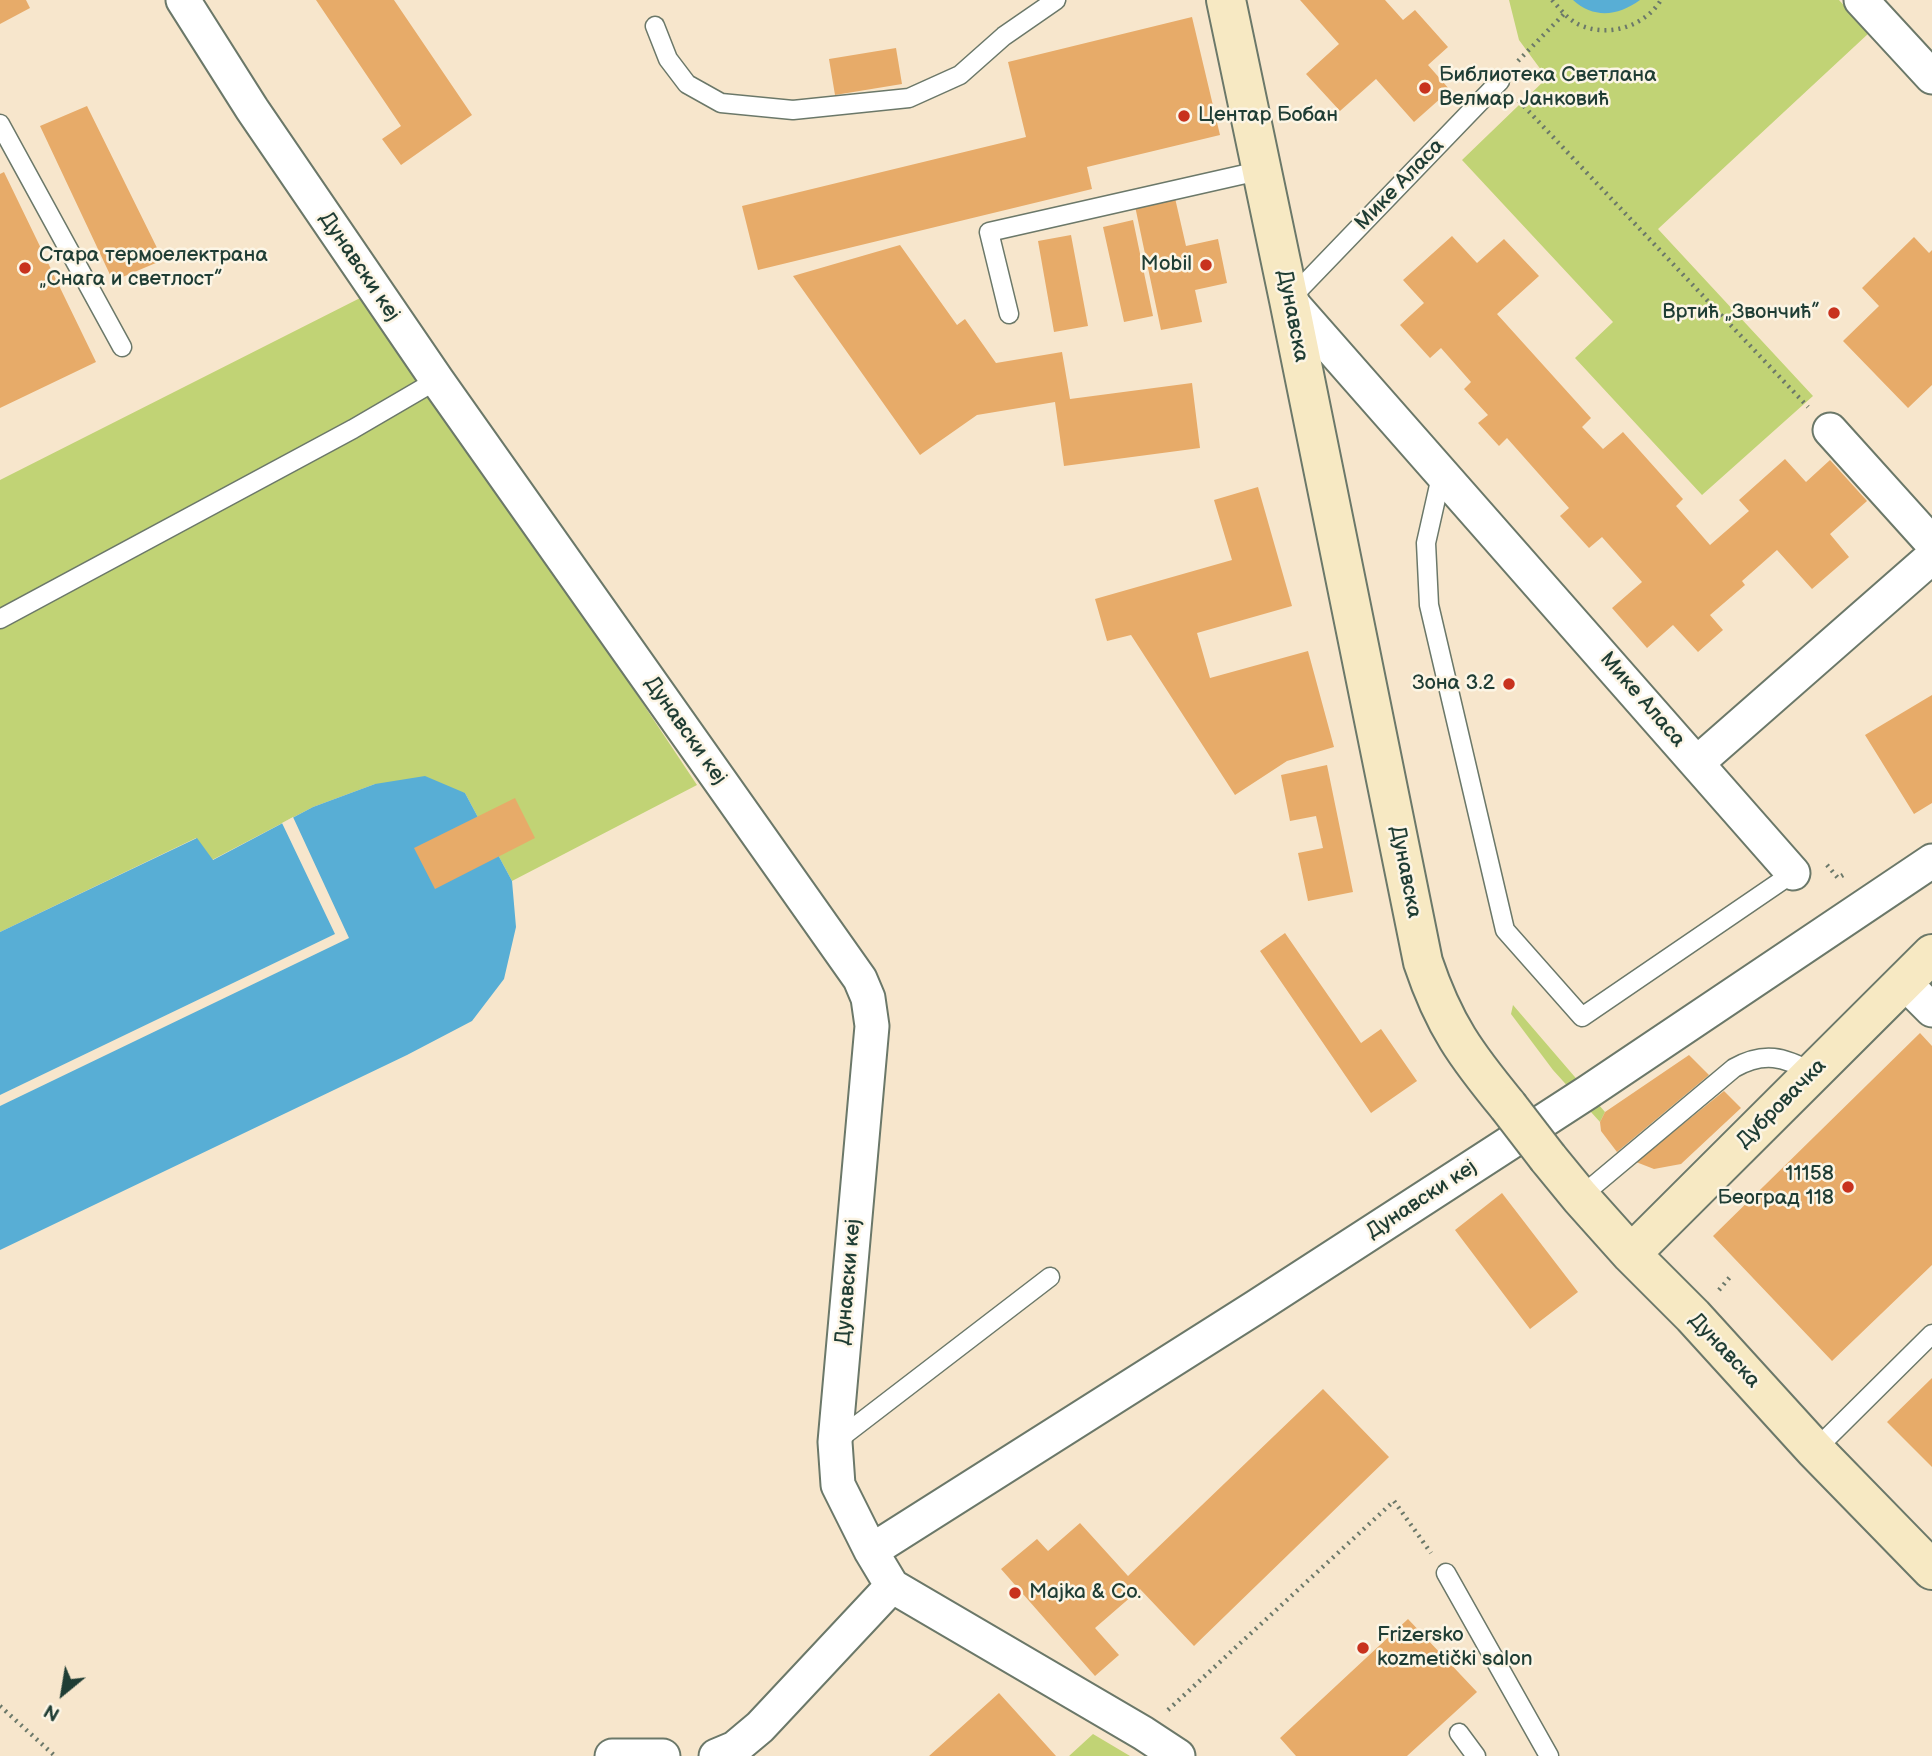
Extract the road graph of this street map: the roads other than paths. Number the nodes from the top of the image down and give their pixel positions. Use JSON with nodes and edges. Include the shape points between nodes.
{"nodes":[{"id":1,"x":184,"y":0,"type":"edge"},
{"id":2,"x":1056,"y":0,"type":"edge"},
{"id":3,"x":1226,"y":0,"type":"edge"},
{"id":4,"x":1861,"y":0,"type":"edge"},
{"id":5,"x":655,"y":26,"type":"dead end"},
{"id":6,"x":1932,"y":77,"type":"edge"},
{"id":7,"x":1500,"y":81,"type":"road end"},
{"id":8,"x":0,"y":124,"type":"edge"},
{"id":9,"x":1263,"y":170,"type":"junction"},
{"id":10,"x":1289,"y":300,"type":"junction"},
{"id":11,"x":1009,"y":314,"type":"dead end"},
{"id":12,"x":122,"y":347,"type":"dead end"},
{"id":13,"x":437,"y":380,"type":"junction"},
{"id":14,"x":1830,"y":430,"type":"road end"},
{"id":15,"x":1443,"y":472,"type":"junction"},
{"id":16,"x":1932,"y":543,"type":"edge"},
{"id":17,"x":1932,"y":556,"type":"edge"},
{"id":18,"x":0,"y":619,"type":"edge"},
{"id":19,"x":1697,"y":763,"type":"junction"},
{"id":20,"x":1932,"y":861,"type":"edge"},
{"id":21,"x":1793,"y":873,"type":"joint"},
{"id":22,"x":1932,"y":954,"type":"edge"},
{"id":23,"x":1904,"y":982,"type":"junction"},
{"id":24,"x":1932,"y":1010,"type":"edge"},
{"id":25,"x":1812,"y":1072,"type":"junction"},
{"id":26,"x":1580,"y":1197,"type":"junction"},
{"id":27,"x":1631,"y":1254,"type":"junction"},
{"id":28,"x":1050,"y":1277,"type":"dead end"},
{"id":29,"x":1932,"y":1334,"type":"edge"},
{"id":30,"x":835,"y":1442,"type":"junction"},
{"id":31,"x":1815,"y":1450,"type":"junction"},
{"id":32,"x":871,"y":1551,"type":"junction"},
{"id":33,"x":1932,"y":1570,"type":"edge"},
{"id":34,"x":1446,"y":1573,"type":"road end"},
{"id":35,"x":892,"y":1586,"type":"junction"},
{"id":36,"x":1459,"y":1733,"type":"dead end"},
{"id":37,"x":611,"y":1756,"type":"edge"},
{"id":38,"x":663,"y":1756,"type":"edge"},
{"id":39,"x":716,"y":1756,"type":"edge"},
{"id":40,"x":1178,"y":1756,"type":"edge"},
{"id":41,"x":1476,"y":1756,"type":"edge"},
{"id":42,"x":1549,"y":1756,"type":"edge"}],
"edges":[{"from":1,"to":13,"type":"street","name":"Дунавски кеј","via":[[252,109]]},
{"from":2,"to":5,"type":"lane","via":[[1003,36],[960,75],[909,98],[793,110],[721,103],[687,84],[668,59]]},
{"from":3,"to":9,"type":"main road","name":"Дунавска"},
{"from":4,"to":6,"type":"street"},
{"from":7,"to":10,"type":"lane","name":"Мике Аласа"},
{"from":8,"to":12,"type":"lane"},
{"from":9,"to":10,"type":"main road","name":"Дунавска"},
{"from":9,"to":11,"type":"lane","via":[[989,232]]},
{"from":10,"to":15,"type":"street","name":"Мике Аласа"},
{"from":10,"to":26,"type":"main road","name":"Дунавска","bridge":true,"via":[[1423,962],[1457,1041]]},
{"from":13,"to":18,"type":"lane"},
{"from":13,"to":30,"type":"street","name":"Дунавски кеј","via":[[860,979],[868,998],[872,1026]]},
{"from":14,"to":16,"type":"street"},
{"from":15,"to":19,"type":"street","name":"Мике Аласа"},
{"from":15,"to":21,"type":"lane","via":[[1426,543],[1429,605],[1505,930],[1582,1017]]},
{"from":17,"to":19,"type":"street","name":"Мике Аласа"},
{"from":19,"to":21,"type":"street","name":"Мике Аласа"},
{"from":20,"to":32,"type":"street","name":"Дунавски кеј","via":[[1588,1093]]},
{"from":22,"to":23,"type":"main road","name":"Дубровачка"},
{"from":23,"to":24,"type":"street"},
{"from":23,"to":25,"type":"main road","name":"Дубровачка"},
{"from":25,"to":26,"type":"lane","via":[[1789,1060],[1765,1057],[1734,1068]]},
{"from":25,"to":27,"type":"main road","name":"Дубровачка"},
{"from":26,"to":27,"type":"main road","name":"Дунавска"},
{"from":27,"to":31,"type":"main road","name":"Дунавска"},
{"from":28,"to":30,"type":"lane"},
{"from":29,"to":31,"type":"lane"},
{"from":30,"to":32,"type":"street","name":"Дунавски кеј","via":[[838,1485]]},
{"from":31,"to":33,"type":"main road","name":"Дунавска"},
{"from":32,"to":35,"type":"street","name":"Дунавски кеј"},
{"from":34,"to":42,"type":"lane"},
{"from":35,"to":39,"type":"street","via":[[760,1727],[735,1748]]},
{"from":35,"to":40,"type":"street","name":"Дунавски кеј"},
{"from":36,"to":41,"type":"lane"},
{"from":37,"to":38,"type":"street"}]}
